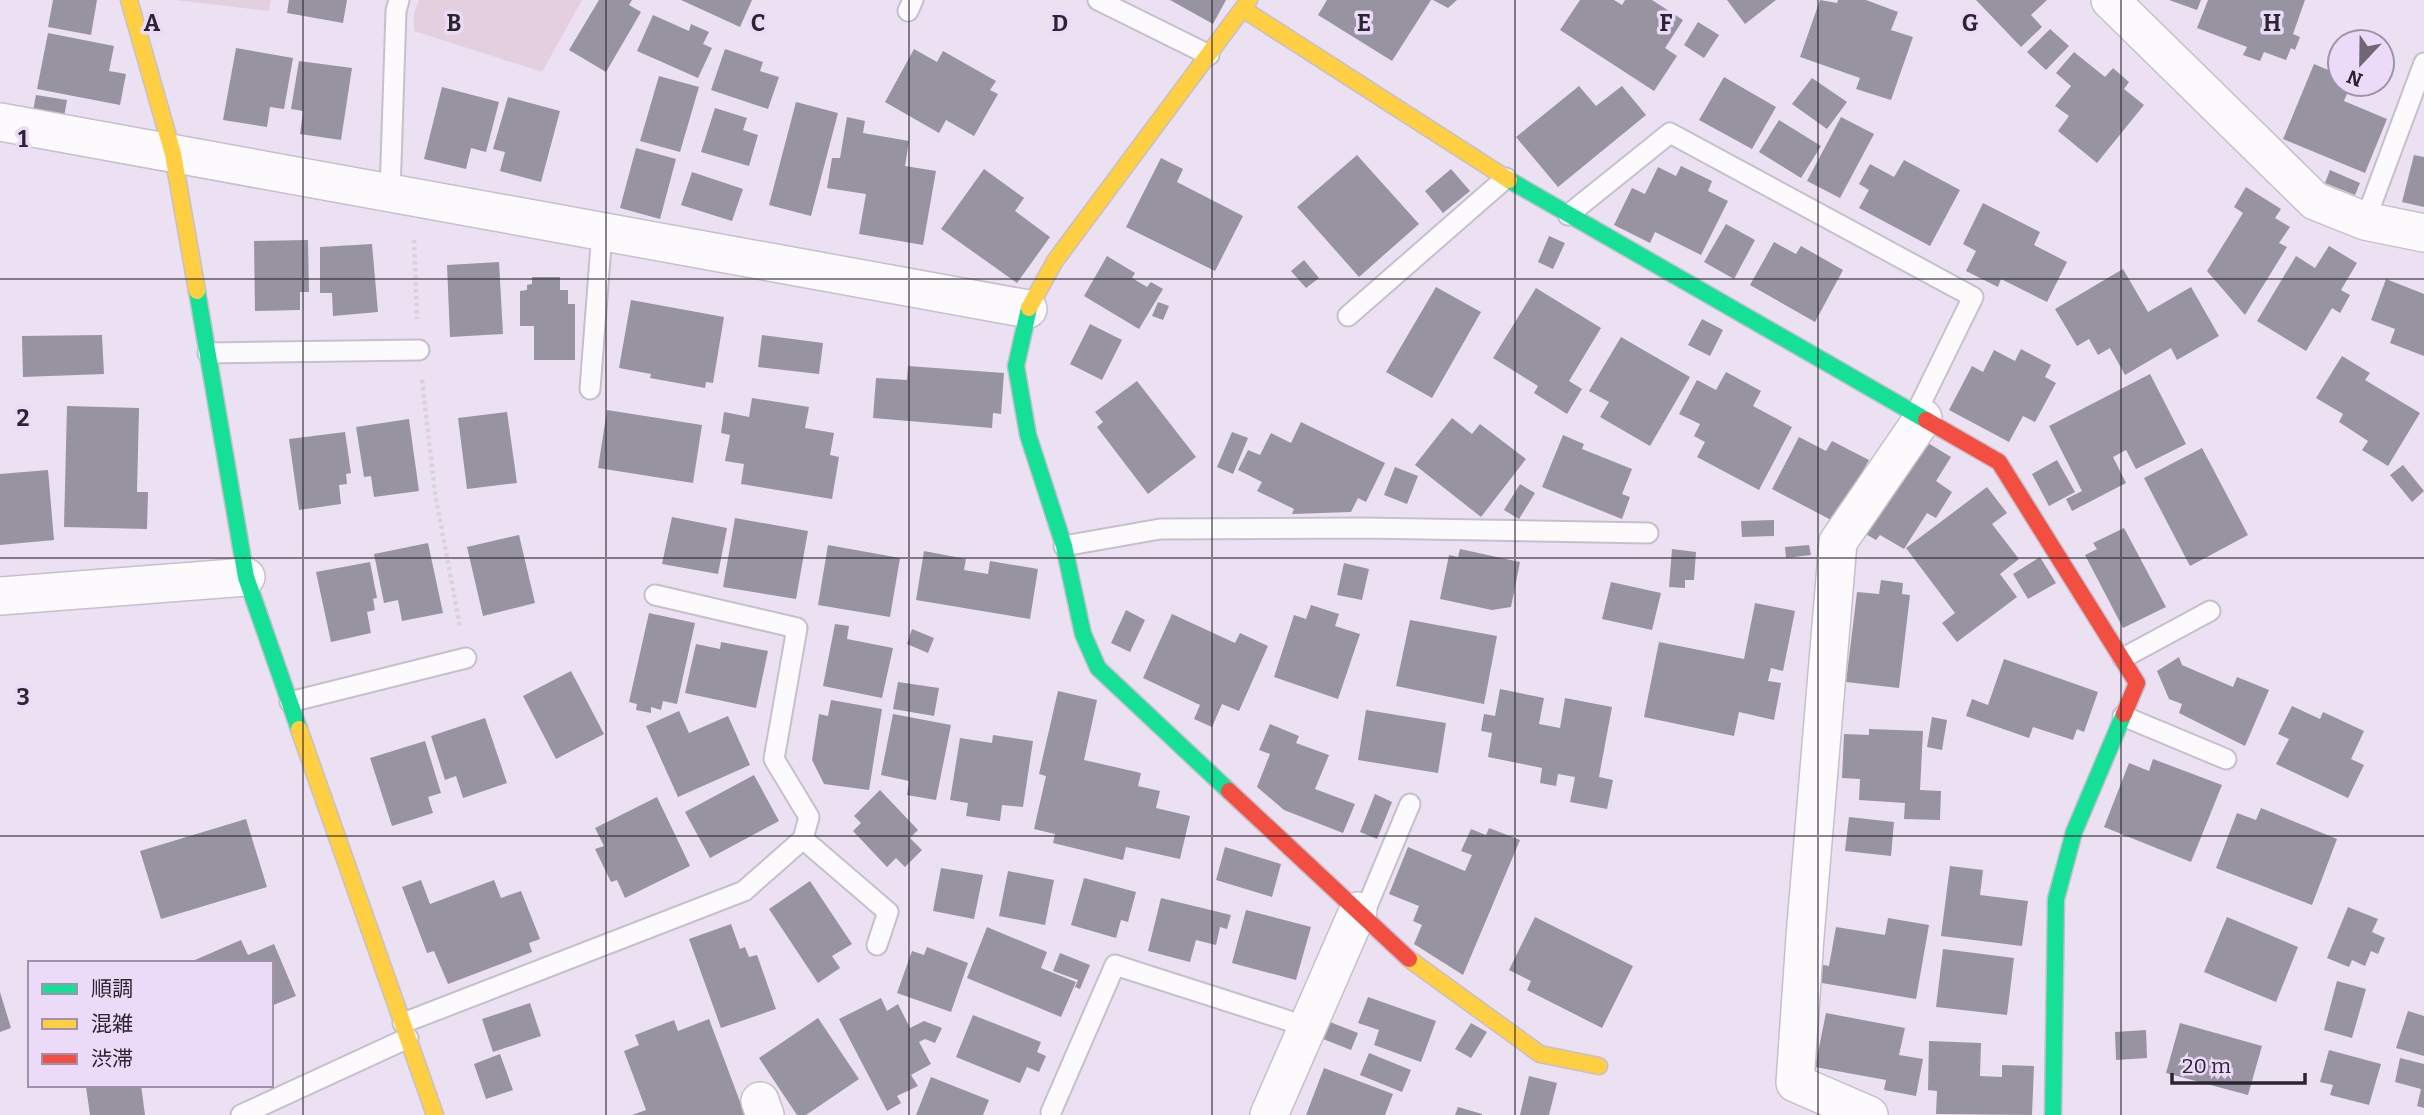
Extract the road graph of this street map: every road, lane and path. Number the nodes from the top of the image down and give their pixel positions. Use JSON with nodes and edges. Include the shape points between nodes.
{"nodes":[{"id":1,"x":129,"y":0,"type":"edge"},
{"id":2,"x":399,"y":0,"type":"edge"},
{"id":3,"x":1098,"y":0,"type":"edge"},
{"id":4,"x":2110,"y":0,"type":"edge"},
{"id":5,"x":1246,"y":5,"type":"edge"},
{"id":6,"x":1209,"y":55,"type":"junction"},
{"id":7,"x":2424,"y":63,"type":"edge"},
{"id":8,"x":0,"y":122,"type":"edge"},
{"id":9,"x":173,"y":155,"type":"junction"},
{"id":10,"x":1506,"y":178,"type":"junction"},
{"id":11,"x":401,"y":195,"type":"junction"},
{"id":12,"x":1569,"y":215,"type":"junction"},
{"id":13,"x":2365,"y":220,"type":"junction"},
{"id":14,"x":602,"y":232,"type":"junction"},
{"id":15,"x":2424,"y":233,"type":"edge"},
{"id":16,"x":1028,"y":309,"type":"junction"},
{"id":17,"x":1348,"y":316,"type":"dead end"},
{"id":18,"x":419,"y":350,"type":"junction"},
{"id":19,"x":208,"y":353,"type":"junction"},
{"id":20,"x":590,"y":389,"type":"dead end"},
{"id":21,"x":1919,"y":415,"type":"junction"},
{"id":22,"x":1648,"y":533,"type":"dead end"},
{"id":23,"x":1064,"y":546,"type":"junction"},
{"id":24,"x":246,"y":578,"type":"junction"},
{"id":25,"x":655,"y":595,"type":"dead end"},
{"id":26,"x":0,"y":596,"type":"edge"},
{"id":27,"x":2210,"y":611,"type":"dead end"},
{"id":28,"x":466,"y":658,"type":"joint"},
{"id":29,"x":2123,"y":658,"type":"junction"},
{"id":30,"x":290,"y":702,"type":"junction"},
{"id":31,"x":2123,"y":716,"type":"junction"},
{"id":32,"x":2226,"y":759,"type":"dead end"},
{"id":33,"x":1410,"y":804,"type":"dead end"},
{"id":34,"x":803,"y":839,"type":"junction"},
{"id":35,"x":1361,"y":913,"type":"junction"},
{"id":36,"x":877,"y":945,"type":"dead end"},
{"id":37,"x":1308,"y":1027,"type":"junction"},
{"id":38,"x":405,"y":1030,"type":"junction"},
{"id":39,"x":1599,"y":1066,"type":"dead end"},
{"id":40,"x":1051,"y":1112,"type":"dead end"},
{"id":41,"x":241,"y":1115,"type":"edge"},
{"id":42,"x":435,"y":1115,"type":"edge"},
{"id":43,"x":1269,"y":1115,"type":"edge"},
{"id":44,"x":1869,"y":1115,"type":"edge"},
{"id":45,"x":2053,"y":1115,"type":"edge"}],
"edges":[{"from":1,"to":9,"type":"street"},
{"from":2,"to":11,"type":"lane"},
{"from":3,"to":6,"type":"lane"},
{"from":4,"to":13,"type":"street","via":[[2315,201]]},
{"from":5,"to":6,"type":"street"},
{"from":5,"to":10,"type":"street"},
{"from":6,"to":16,"type":"street","via":[[1055,261]]},
{"from":7,"to":13,"type":"lane"},
{"from":8,"to":9,"type":"street"},
{"from":9,"to":11,"type":"street"},
{"from":9,"to":19,"type":"street"},
{"from":10,"to":12,"type":"street"},
{"from":10,"to":17,"type":"lane"},
{"from":11,"to":14,"type":"street"},
{"from":11,"to":18,"type":"path"},
{"from":12,"to":21,"type":"street"},
{"from":12,"to":21,"type":"lane","via":[[1670,133],[1973,297]]},
{"from":13,"to":15,"type":"street"},
{"from":14,"to":16,"type":"street"},
{"from":14,"to":20,"type":"lane"},
{"from":16,"to":23,"type":"street","via":[[1016,366],[1028,435]]},
{"from":18,"to":19,"type":"lane"},
{"from":18,"to":28,"type":"path","via":[[435,493]]},
{"from":19,"to":24,"type":"street"},
{"from":21,"to":29,"type":"street","via":[[1999,462]]},
{"from":21,"to":44,"type":"street","via":[[1838,542],[1805,937],[1795,1083]]},
{"from":22,"to":23,"type":"lane","via":[[1160,529]]},
{"from":23,"to":35,"type":"street","via":[[1083,634],[1098,668]]},
{"from":24,"to":26,"type":"street"},
{"from":24,"to":30,"type":"street"},
{"from":25,"to":34,"type":"lane","via":[[797,628],[774,759],[809,817]]},
{"from":27,"to":29,"type":"lane"},
{"from":28,"to":30,"type":"lane"},
{"from":29,"to":31,"type":"street","via":[[2137,683]]},
{"from":30,"to":38,"type":"street"},
{"from":31,"to":32,"type":"lane"},
{"from":31,"to":45,"type":"street","via":[[2074,832],[2056,898]]},
{"from":33,"to":35,"type":"lane"},
{"from":34,"to":36,"type":"lane","via":[[888,912]]},
{"from":34,"to":38,"type":"lane","via":[[744,891]]},
{"from":35,"to":37,"type":"street"},
{"from":35,"to":39,"type":"street","via":[[1412,962],[1540,1054]]},
{"from":37,"to":40,"type":"lane","via":[[1115,965]]},
{"from":37,"to":43,"type":"street"},
{"from":38,"to":41,"type":"lane"},
{"from":38,"to":42,"type":"street"}]}
